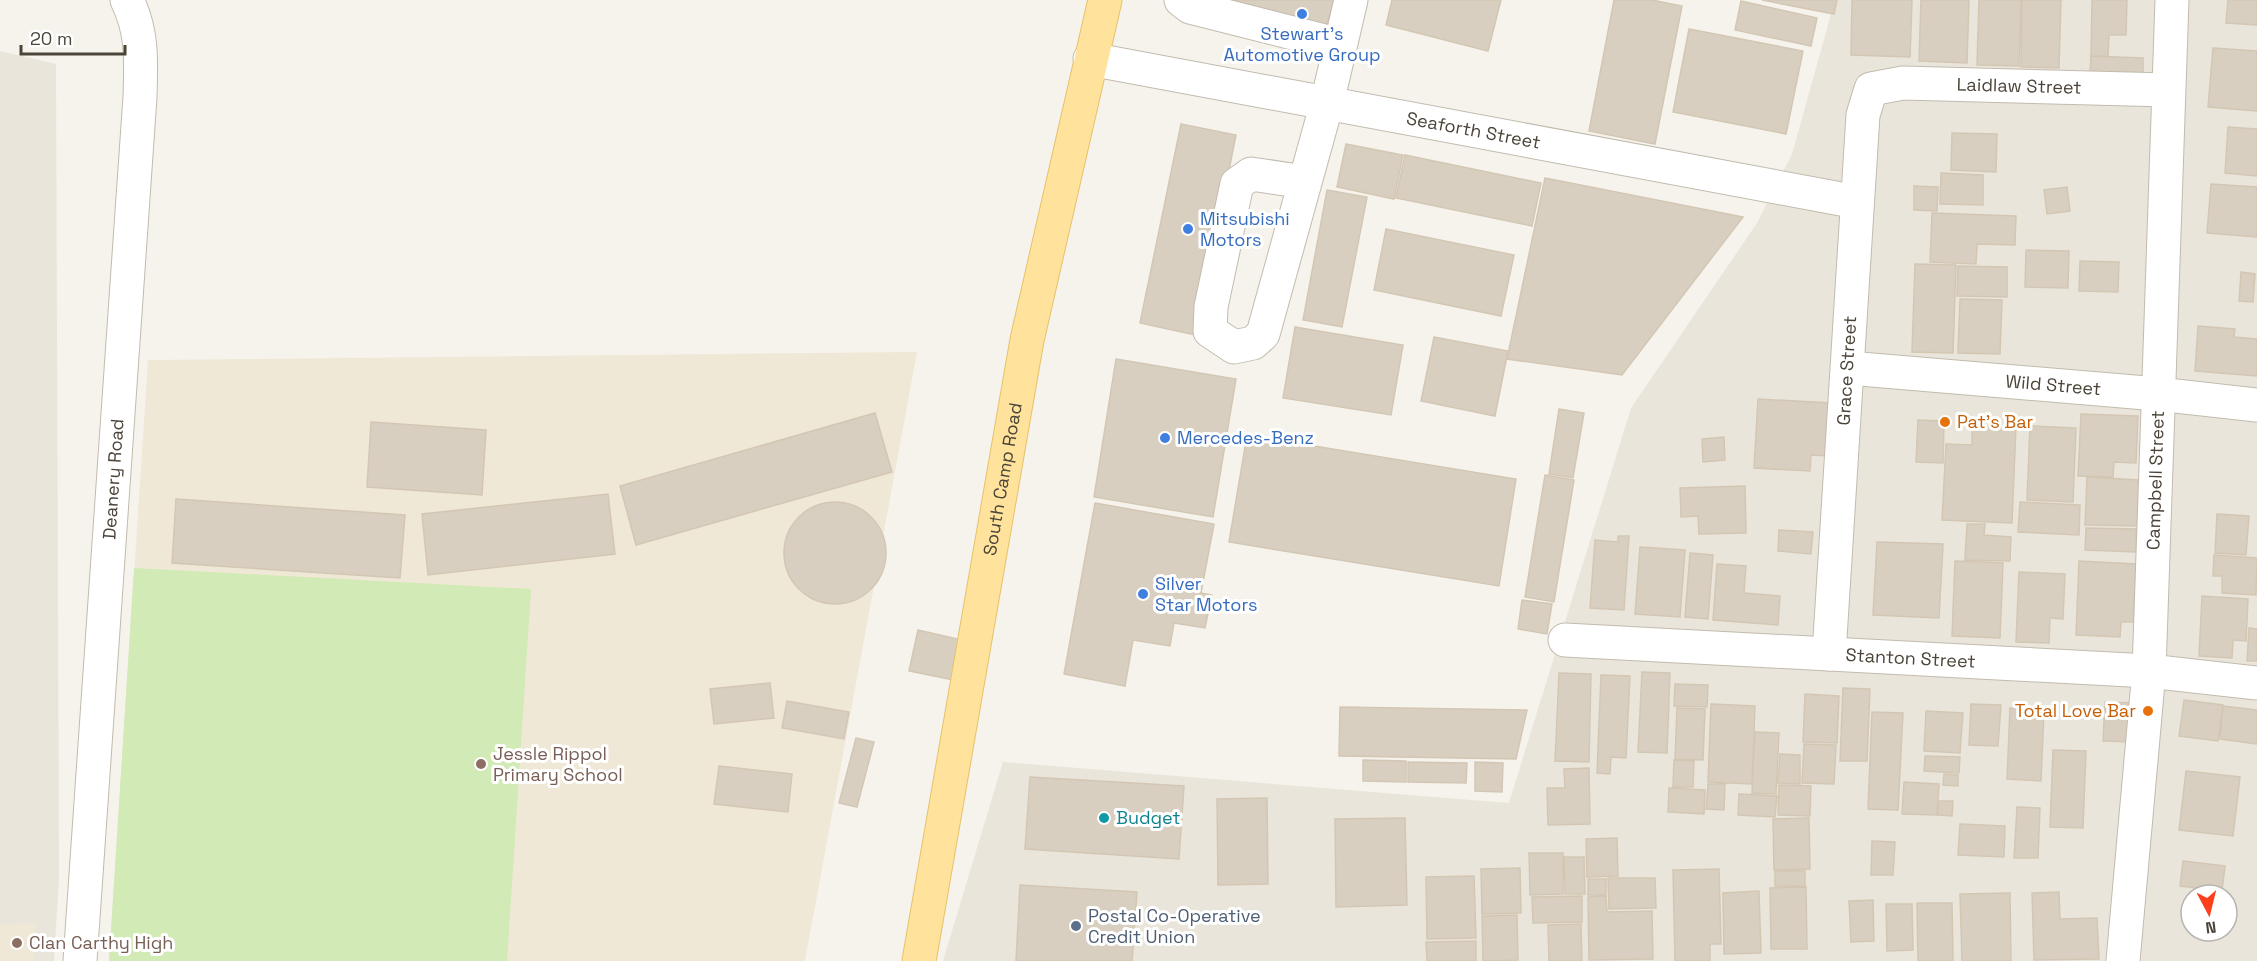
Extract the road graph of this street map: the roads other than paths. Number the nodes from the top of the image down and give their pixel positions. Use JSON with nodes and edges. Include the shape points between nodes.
{"nodes":[{"id":1,"x":127,"y":0,"type":"edge"},
{"id":2,"x":1105,"y":0,"type":"edge"},
{"id":3,"x":1181,"y":0,"type":"edge"},
{"id":4,"x":1351,"y":0,"type":"edge"},
{"id":5,"x":2172,"y":0,"type":"edge"},
{"id":6,"x":1340,"y":45,"type":"junction"},
{"id":7,"x":1090,"y":59,"type":"junction"},
{"id":8,"x":1870,"y":89,"type":"joint"},
{"id":9,"x":2168,"y":90,"type":"junction"},
{"id":10,"x":1327,"y":104,"type":"junction"},
{"id":11,"x":1305,"y":182,"type":"junction"},
{"id":12,"x":1857,"y":202,"type":"junction"},
{"id":13,"x":1848,"y":368,"type":"junction"},
{"id":14,"x":2158,"y":394,"type":"junction"},
{"id":15,"x":2257,"y":405,"type":"edge"},
{"id":16,"x":1565,"y":640,"type":"dead end"},
{"id":17,"x":1829,"y":654,"type":"junction"},
{"id":18,"x":2150,"y":671,"type":"junction"},
{"id":19,"x":2257,"y":683,"type":"edge"},
{"id":20,"x":80,"y":961,"type":"edge"},
{"id":21,"x":919,"y":961,"type":"edge"},
{"id":22,"x":2123,"y":961,"type":"edge"}],
"edges":[{"from":1,"to":20,"type":"street","name":"Deanery Road","via":[[137,19],[141,45],[140,97]]},
{"from":2,"to":7,"type":"main road","name":"South Camp Road"},
{"from":3,"to":6,"type":"street","via":[[1190,7]]},
{"from":4,"to":6,"type":"street"},
{"from":5,"to":9,"type":"street","name":"Campbell Street"},
{"from":6,"to":10,"type":"street"},
{"from":7,"to":10,"type":"street","name":"Seaforth Street"},
{"from":7,"to":21,"type":"main road","name":"South Camp Road","via":[[1027,340]]},
{"from":8,"to":9,"type":"street","name":"Laidlaw Street","via":[[1903,83]]},
{"from":8,"to":12,"type":"street","name":"Grace Street","via":[[1863,115]]},
{"from":9,"to":14,"type":"street","name":"Campbell Street"},
{"from":10,"to":11,"type":"street"},
{"from":10,"to":12,"type":"street","name":"Seaforth Street"},
{"from":11,"to":11,"type":"street","via":[[1251,174],[1237,184],[1210,307],[1210,331],[1234,347],[1253,343],[1263,334]]},
{"from":12,"to":13,"type":"street","name":"Grace Street"},
{"from":13,"to":14,"type":"street","name":"Wild Street"},
{"from":13,"to":17,"type":"street","name":"Grace Street"},
{"from":14,"to":15,"type":"street","name":"Wild Street"},
{"from":14,"to":18,"type":"street","name":"Campbell Street"},
{"from":16,"to":17,"type":"street","name":"Stanton Street"},
{"from":17,"to":18,"type":"street","name":"Stanton Street"},
{"from":18,"to":19,"type":"street","name":"Stanton Street"},
{"from":18,"to":22,"type":"street","name":"Campbell Street"}]}
